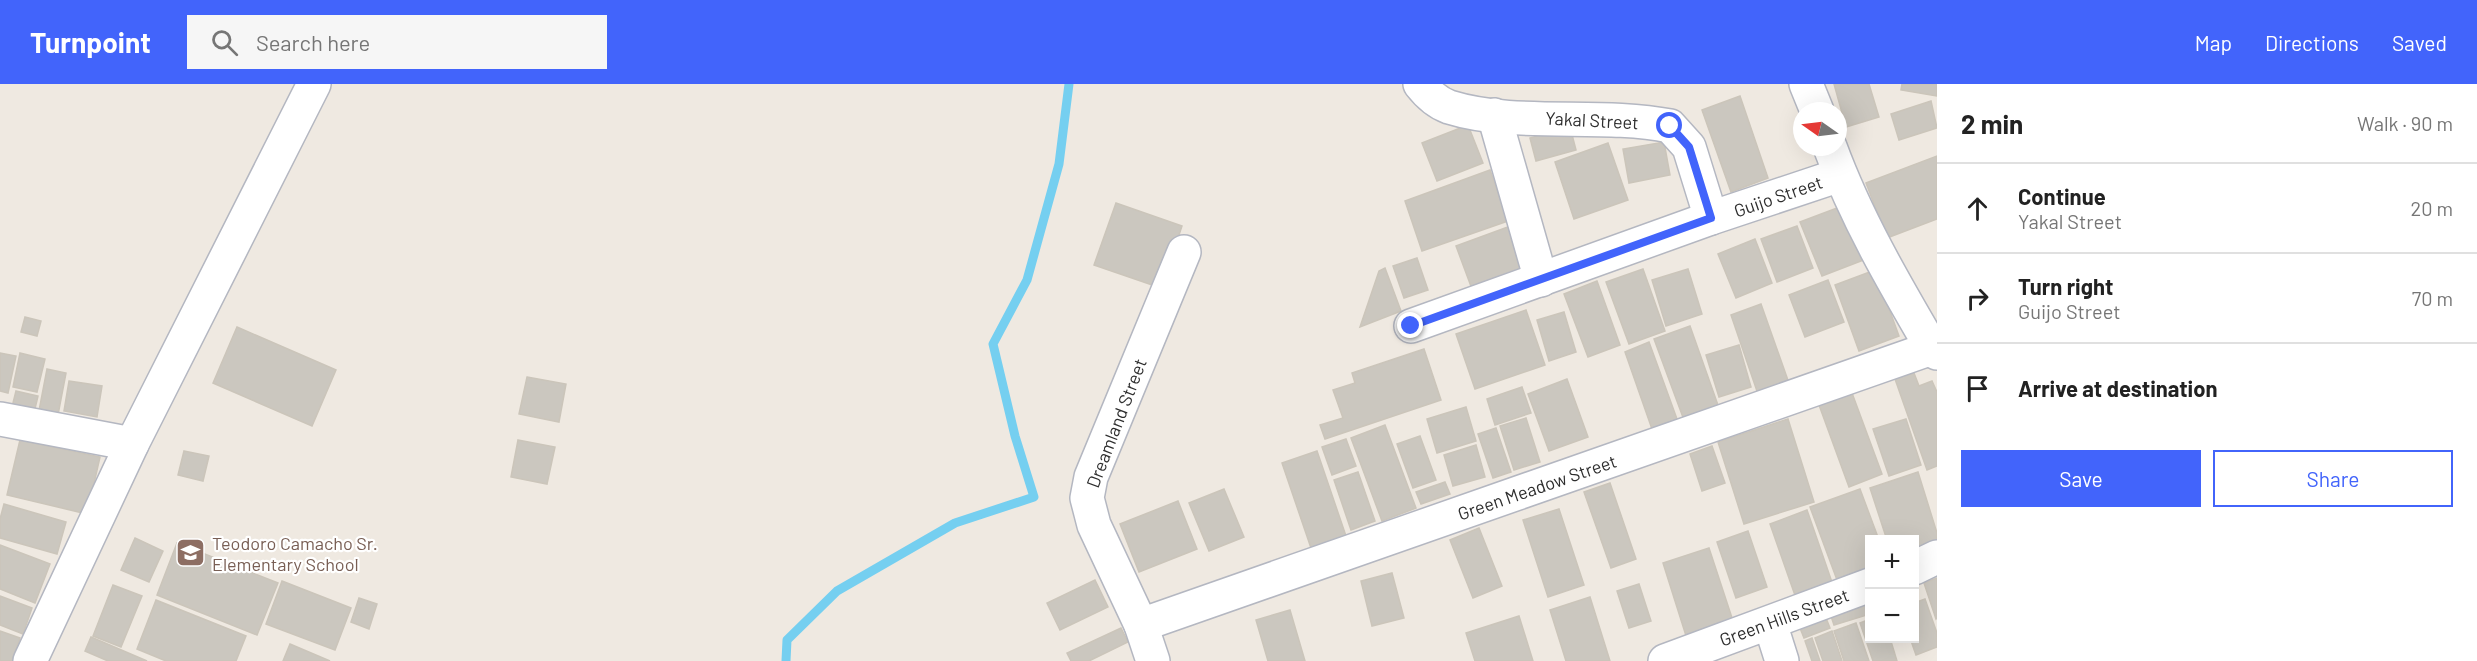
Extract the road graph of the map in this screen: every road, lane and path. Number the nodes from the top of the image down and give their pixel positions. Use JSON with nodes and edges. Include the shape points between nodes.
{"nodes":[{"id":1,"x":314,"y":84,"type":"edge"},
{"id":2,"x":1420,"y":84,"type":"edge"},
{"id":3,"x":1806,"y":84,"type":"edge"},
{"id":4,"x":1813,"y":102,"type":"edge"},
{"id":5,"x":1494,"y":115,"type":"junction"},
{"id":6,"x":1835,"y":161,"type":"edge"},
{"id":7,"x":1711,"y":218,"type":"junction"},
{"id":8,"x":1184,"y":252,"type":"dead end"},
{"id":9,"x":1541,"y":280,"type":"junction"},
{"id":10,"x":1411,"y":326,"type":"dead end"},
{"id":11,"x":1934,"y":351,"type":"edge"},
{"id":12,"x":0,"y":419,"type":"edge"},
{"id":13,"x":132,"y":444,"type":"junction"},
{"id":14,"x":1937,"y":557,"type":"edge"},
{"id":15,"x":1919,"y":566,"type":"edge"},
{"id":16,"x":1865,"y":587,"type":"edge"},
{"id":17,"x":1770,"y":623,"type":"junction"},
{"id":18,"x":1141,"y":625,"type":"junction"},
{"id":19,"x":30,"y":661,"type":"edge"},
{"id":20,"x":1153,"y":661,"type":"edge"},
{"id":21,"x":1665,"y":661,"type":"edge"},
{"id":22,"x":1782,"y":661,"type":"edge"}],
"edges":[{"from":1,"to":13,"type":"street"},
{"from":2,"to":5,"type":"street","name":"Yakal Street","via":[[1447,106]]},
{"from":3,"to":4,"type":"street"},
{"from":5,"to":7,"type":"street","name":"Yakal Street","via":[[1670,126],[1689,147]]},
{"from":5,"to":9,"type":"street"},
{"from":6,"to":7,"type":"street","name":"Guijo Street"},
{"from":6,"to":11,"type":"street","via":[[1878,255]]},
{"from":7,"to":9,"type":"street","name":"Guijo Street"},
{"from":8,"to":18,"type":"street","name":"Dreamland Street","via":[[1091,477],[1087,498],[1094,525]]},
{"from":9,"to":10,"type":"street","name":"Guijo Street"},
{"from":11,"to":18,"type":"street","name":"Green Meadow Street"},
{"from":12,"to":13,"type":"street"},
{"from":13,"to":19,"type":"street"},
{"from":14,"to":15,"type":"street"},
{"from":16,"to":17,"type":"street","name":"Green Hills Street"},
{"from":17,"to":21,"type":"street","name":"Green Hills Street"},
{"from":17,"to":22,"type":"street"},
{"from":18,"to":20,"type":"street","name":"Dreamland Street"}]}
